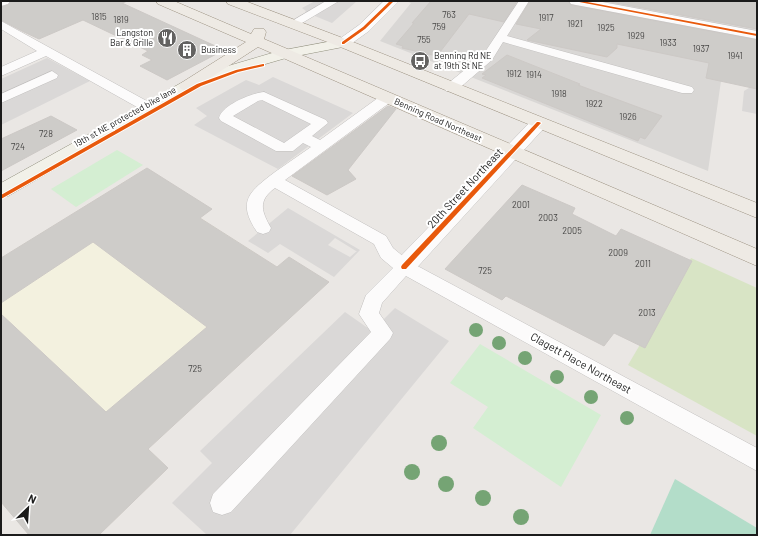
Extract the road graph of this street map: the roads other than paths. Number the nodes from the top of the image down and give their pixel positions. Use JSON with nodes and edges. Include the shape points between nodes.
{"nodes":[{"id":1,"x":163,"y":1,"type":"edge"},
{"id":2,"x":233,"y":1,"type":"edge"},
{"id":3,"x":334,"y":1,"type":"edge"},
{"id":4,"x":392,"y":1,"type":"edge"},
{"id":5,"x":524,"y":1,"type":"edge"},
{"id":6,"x":576,"y":1,"type":"edge"},
{"id":7,"x":265,"y":13,"type":"junction"},
{"id":8,"x":1,"y":24,"type":"edge"},
{"id":9,"x":293,"y":24,"type":"junction"},
{"id":10,"x":757,"y":35,"type":"edge"},
{"id":11,"x":501,"y":38,"type":"junction"},
{"id":12,"x":256,"y":42,"type":"junction"},
{"id":13,"x":343,"y":43,"type":"junction"},
{"id":14,"x":46,"y":51,"type":"junction"},
{"id":15,"x":284,"y":54,"type":"junction"},
{"id":16,"x":1,"y":72,"type":"edge"},
{"id":17,"x":52,"y":75,"type":"dead end"},
{"id":18,"x":187,"y":86,"type":"junction"},
{"id":19,"x":451,"y":88,"type":"junction"},
{"id":20,"x":687,"y":90,"type":"dead end"},
{"id":21,"x":387,"y":98,"type":"junction"},
{"id":22,"x":1,"y":99,"type":"edge"},
{"id":23,"x":149,"y":108,"type":"junction"},
{"id":24,"x":539,"y":123,"type":"junction"},
{"id":25,"x":302,"y":137,"type":"junction"},
{"id":26,"x":321,"y":146,"type":"junction"},
{"id":27,"x":511,"y":153,"type":"junction"},
{"id":28,"x":274,"y":181,"type":"junction"},
{"id":29,"x":1,"y":191,"type":"edge"},
{"id":30,"x":757,"y":211,"type":"edge"},
{"id":31,"x":263,"y":228,"type":"dead end"},
{"id":32,"x":757,"y":258,"type":"edge"},
{"id":33,"x":404,"y":267,"type":"junction"},
{"id":34,"x":757,"y":460,"type":"edge"},
{"id":35,"x":222,"y":503,"type":"dead end"}],
"edges":[{"from":1,"to":12,"type":"main road","name":"Benning Road Northeast"},
{"from":2,"to":7,"type":"main road"},
{"from":3,"to":9,"type":"lane"},
{"from":4,"to":13,"type":"street","via":[[364,28]]},
{"from":5,"to":11,"type":"lane"},
{"from":6,"to":10,"type":"street"},
{"from":7,"to":9,"type":"main road"},
{"from":7,"to":12,"type":"main road"},
{"from":8,"to":14,"type":"lane"},
{"from":9,"to":13,"type":"main road"},
{"from":11,"to":19,"type":"lane","via":[[488,57]]},
{"from":11,"to":20,"type":"lane"},
{"from":12,"to":15,"type":"main road","name":"Benning Road Northeast"},
{"from":12,"to":18,"type":"main road"},
{"from":13,"to":15,"type":"main road"},
{"from":13,"to":19,"type":"main road"},
{"from":14,"to":16,"type":"lane"},
{"from":14,"to":23,"type":"lane"},
{"from":15,"to":18,"type":"main road"},
{"from":15,"to":21,"type":"main road","name":"Benning Road Northeast"},
{"from":17,"to":22,"type":"lane"},
{"from":18,"to":23,"type":"main road"},
{"from":19,"to":24,"type":"main road"},
{"from":21,"to":26,"type":"lane"},
{"from":21,"to":27,"type":"main road","name":"Benning Road Northeast"},
{"from":23,"to":29,"type":"main road"},
{"from":24,"to":27,"type":"street","name":"20th Street Northeast"},
{"from":24,"to":30,"type":"main road"},
{"from":25,"to":25,"type":"lane","via":[[288,148],[281,148],[226,118],[227,114],[255,97],[264,96],[321,122]]},
{"from":25,"to":26,"type":"lane"},
{"from":26,"to":28,"type":"lane"},
{"from":27,"to":32,"type":"main road","name":"Benning Road Northeast"},
{"from":27,"to":33,"type":"street","name":"20th Street Northeast"},
{"from":28,"to":31,"type":"lane","via":[[260,191],[254,202],[256,220]]},
{"from":28,"to":33,"type":"lane","name":"Clagett Place Northeast","via":[[380,240],[387,253]]},
{"from":33,"to":34,"type":"lane","name":"Clagett Place Northeast"},
{"from":33,"to":35,"type":"lane","via":[[373,300],[369,314],[383,333]]}]}
